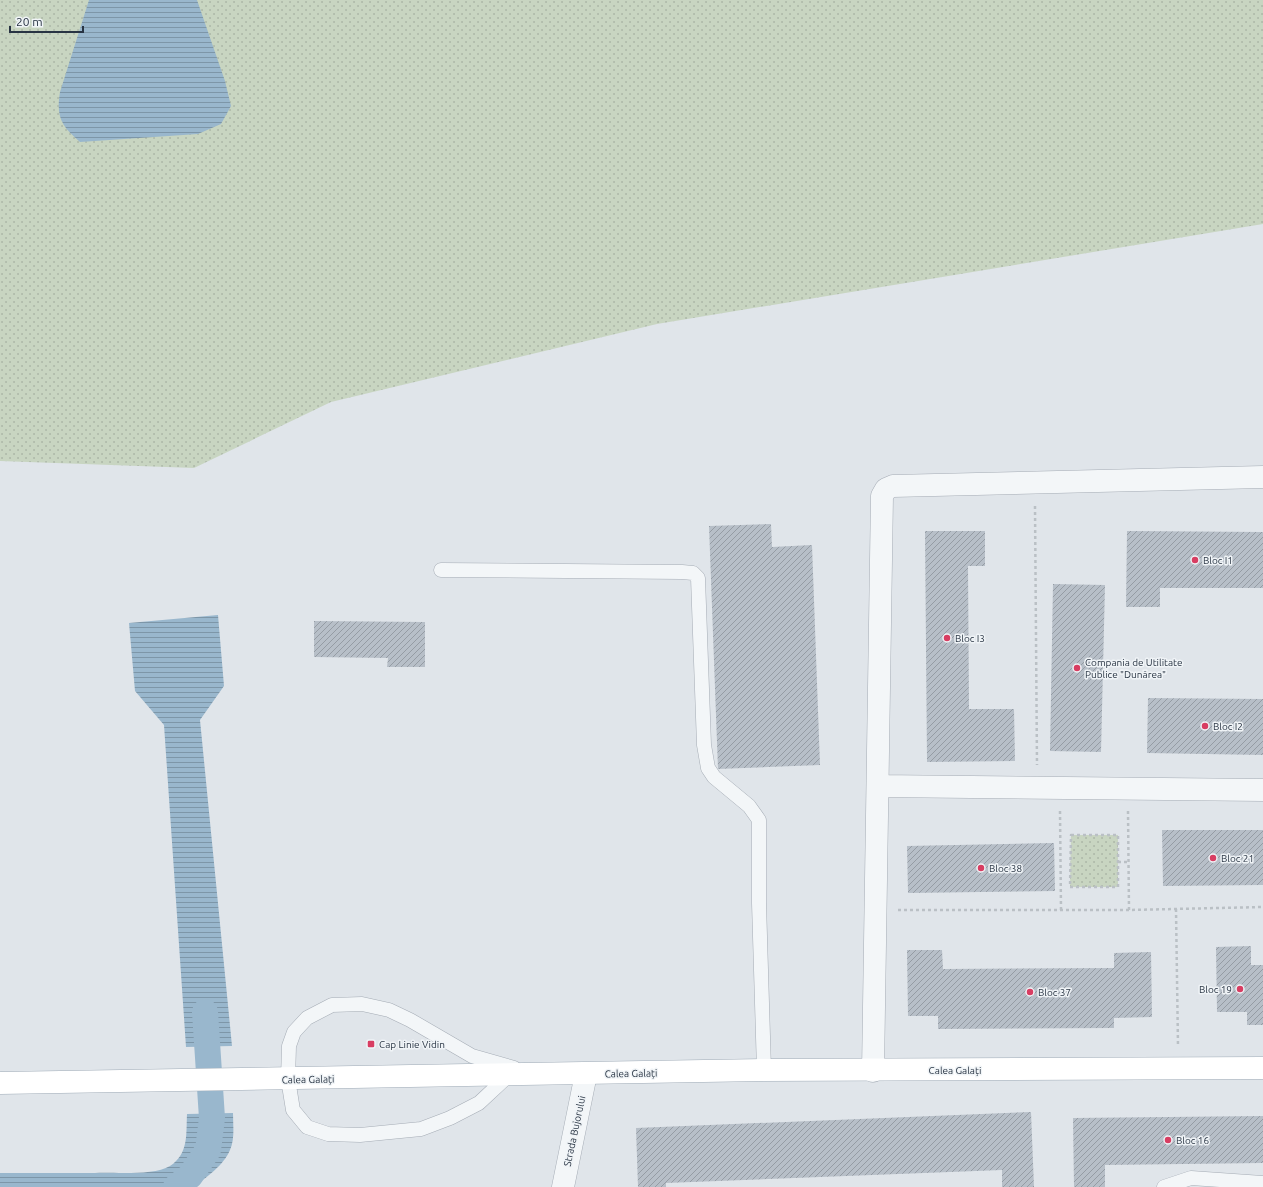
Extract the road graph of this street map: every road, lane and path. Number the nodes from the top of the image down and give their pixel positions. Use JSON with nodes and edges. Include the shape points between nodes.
{"nodes":[{"id":1,"x":1263,"y":477,"type":"edge"},
{"id":2,"x":1035,"y":483,"type":"junction"},
{"id":3,"x":441,"y":570,"type":"dead end"},
{"id":4,"x":878,"y":786,"type":"junction"},
{"id":5,"x":1037,"y":788,"type":"junction"},
{"id":6,"x":1060,"y":788,"type":"junction"},
{"id":7,"x":1128,"y":789,"type":"junction"},
{"id":8,"x":1263,"y":790,"type":"edge"},
{"id":9,"x":1118,"y":862,"type":"junction"},
{"id":10,"x":1129,"y":862,"type":"junction"},
{"id":11,"x":1263,"y":907,"type":"edge"},
{"id":12,"x":1176,"y":909,"type":"junction"},
{"id":13,"x":876,"y":910,"type":"junction"},
{"id":14,"x":1061,"y":910,"type":"junction"},
{"id":15,"x":1129,"y":910,"type":"junction"},
{"id":16,"x":1263,"y":1068,"type":"edge"},
{"id":17,"x":1178,"y":1069,"type":"junction"},
{"id":18,"x":764,"y":1070,"type":"junction"},
{"id":19,"x":873,"y":1071,"type":"junction"},
{"id":20,"x":586,"y":1074,"type":"junction"},
{"id":21,"x":509,"y":1075,"type":"junction"},
{"id":22,"x":536,"y":1075,"type":"junction"},
{"id":23,"x":288,"y":1079,"type":"junction"},
{"id":24,"x":0,"y":1083,"type":"edge"},
{"id":25,"x":1263,"y":1183,"type":"edge"},
{"id":26,"x":562,"y":1187,"type":"edge"},
{"id":27,"x":1164,"y":1187,"type":"edge"}],
"edges":[{"from":1,"to":2,"type":"street"},
{"from":2,"to":4,"type":"street","via":[[893,486],[886,489],[882,496]]},
{"from":2,"to":5,"type":"path"},
{"from":3,"to":18,"type":"lane","via":[[682,572],[693,573],[698,578],[704,745],[708,768],[714,777],[749,806],[760,820],[759,903]]},
{"from":4,"to":5,"type":"street"},
{"from":4,"to":13,"type":"street"},
{"from":5,"to":6,"type":"street"},
{"from":6,"to":7,"type":"street"},
{"from":6,"to":14,"type":"path"},
{"from":7,"to":8,"type":"street"},
{"from":7,"to":10,"type":"path"},
{"from":9,"to":9,"type":"path","via":[[1118,887],[1070,887],[1071,835],[1118,835]]},
{"from":9,"to":10,"type":"path"},
{"from":10,"to":15,"type":"path"},
{"from":11,"to":12,"type":"path"},
{"from":12,"to":15,"type":"path"},
{"from":12,"to":17,"type":"path"},
{"from":13,"to":14,"type":"path"},
{"from":13,"to":19,"type":"street"},
{"from":14,"to":15,"type":"path"},
{"from":16,"to":17,"type":"main road","name":"Calea Galați"},
{"from":17,"to":19,"type":"main road","name":"Calea Galați"},
{"from":18,"to":19,"type":"main road","name":"Calea Galați"},
{"from":18,"to":20,"type":"main road","name":"Calea Galați"},
{"from":20,"to":22,"type":"main road","name":"Calea Galați"},
{"from":20,"to":26,"type":"street","name":"Strada Bujorului"},
{"from":21,"to":22,"type":"main road","name":"Calea Galați"},
{"from":21,"to":23,"type":"main road","name":"Calea Galați"},
{"from":21,"to":23,"type":"lane","via":[[479,1103],[421,1130],[360,1135],[328,1134],[307,1127],[293,1110]]},
{"from":22,"to":23,"type":"lane","via":[[472,1056],[389,1010],[362,1004],[347,1004],[332,1005],[307,1018],[294,1032],[289,1046]]},
{"from":23,"to":24,"type":"main road","name":"Calea Galați"},
{"from":25,"to":27,"type":"lane","via":[[1191,1178]]}]}
